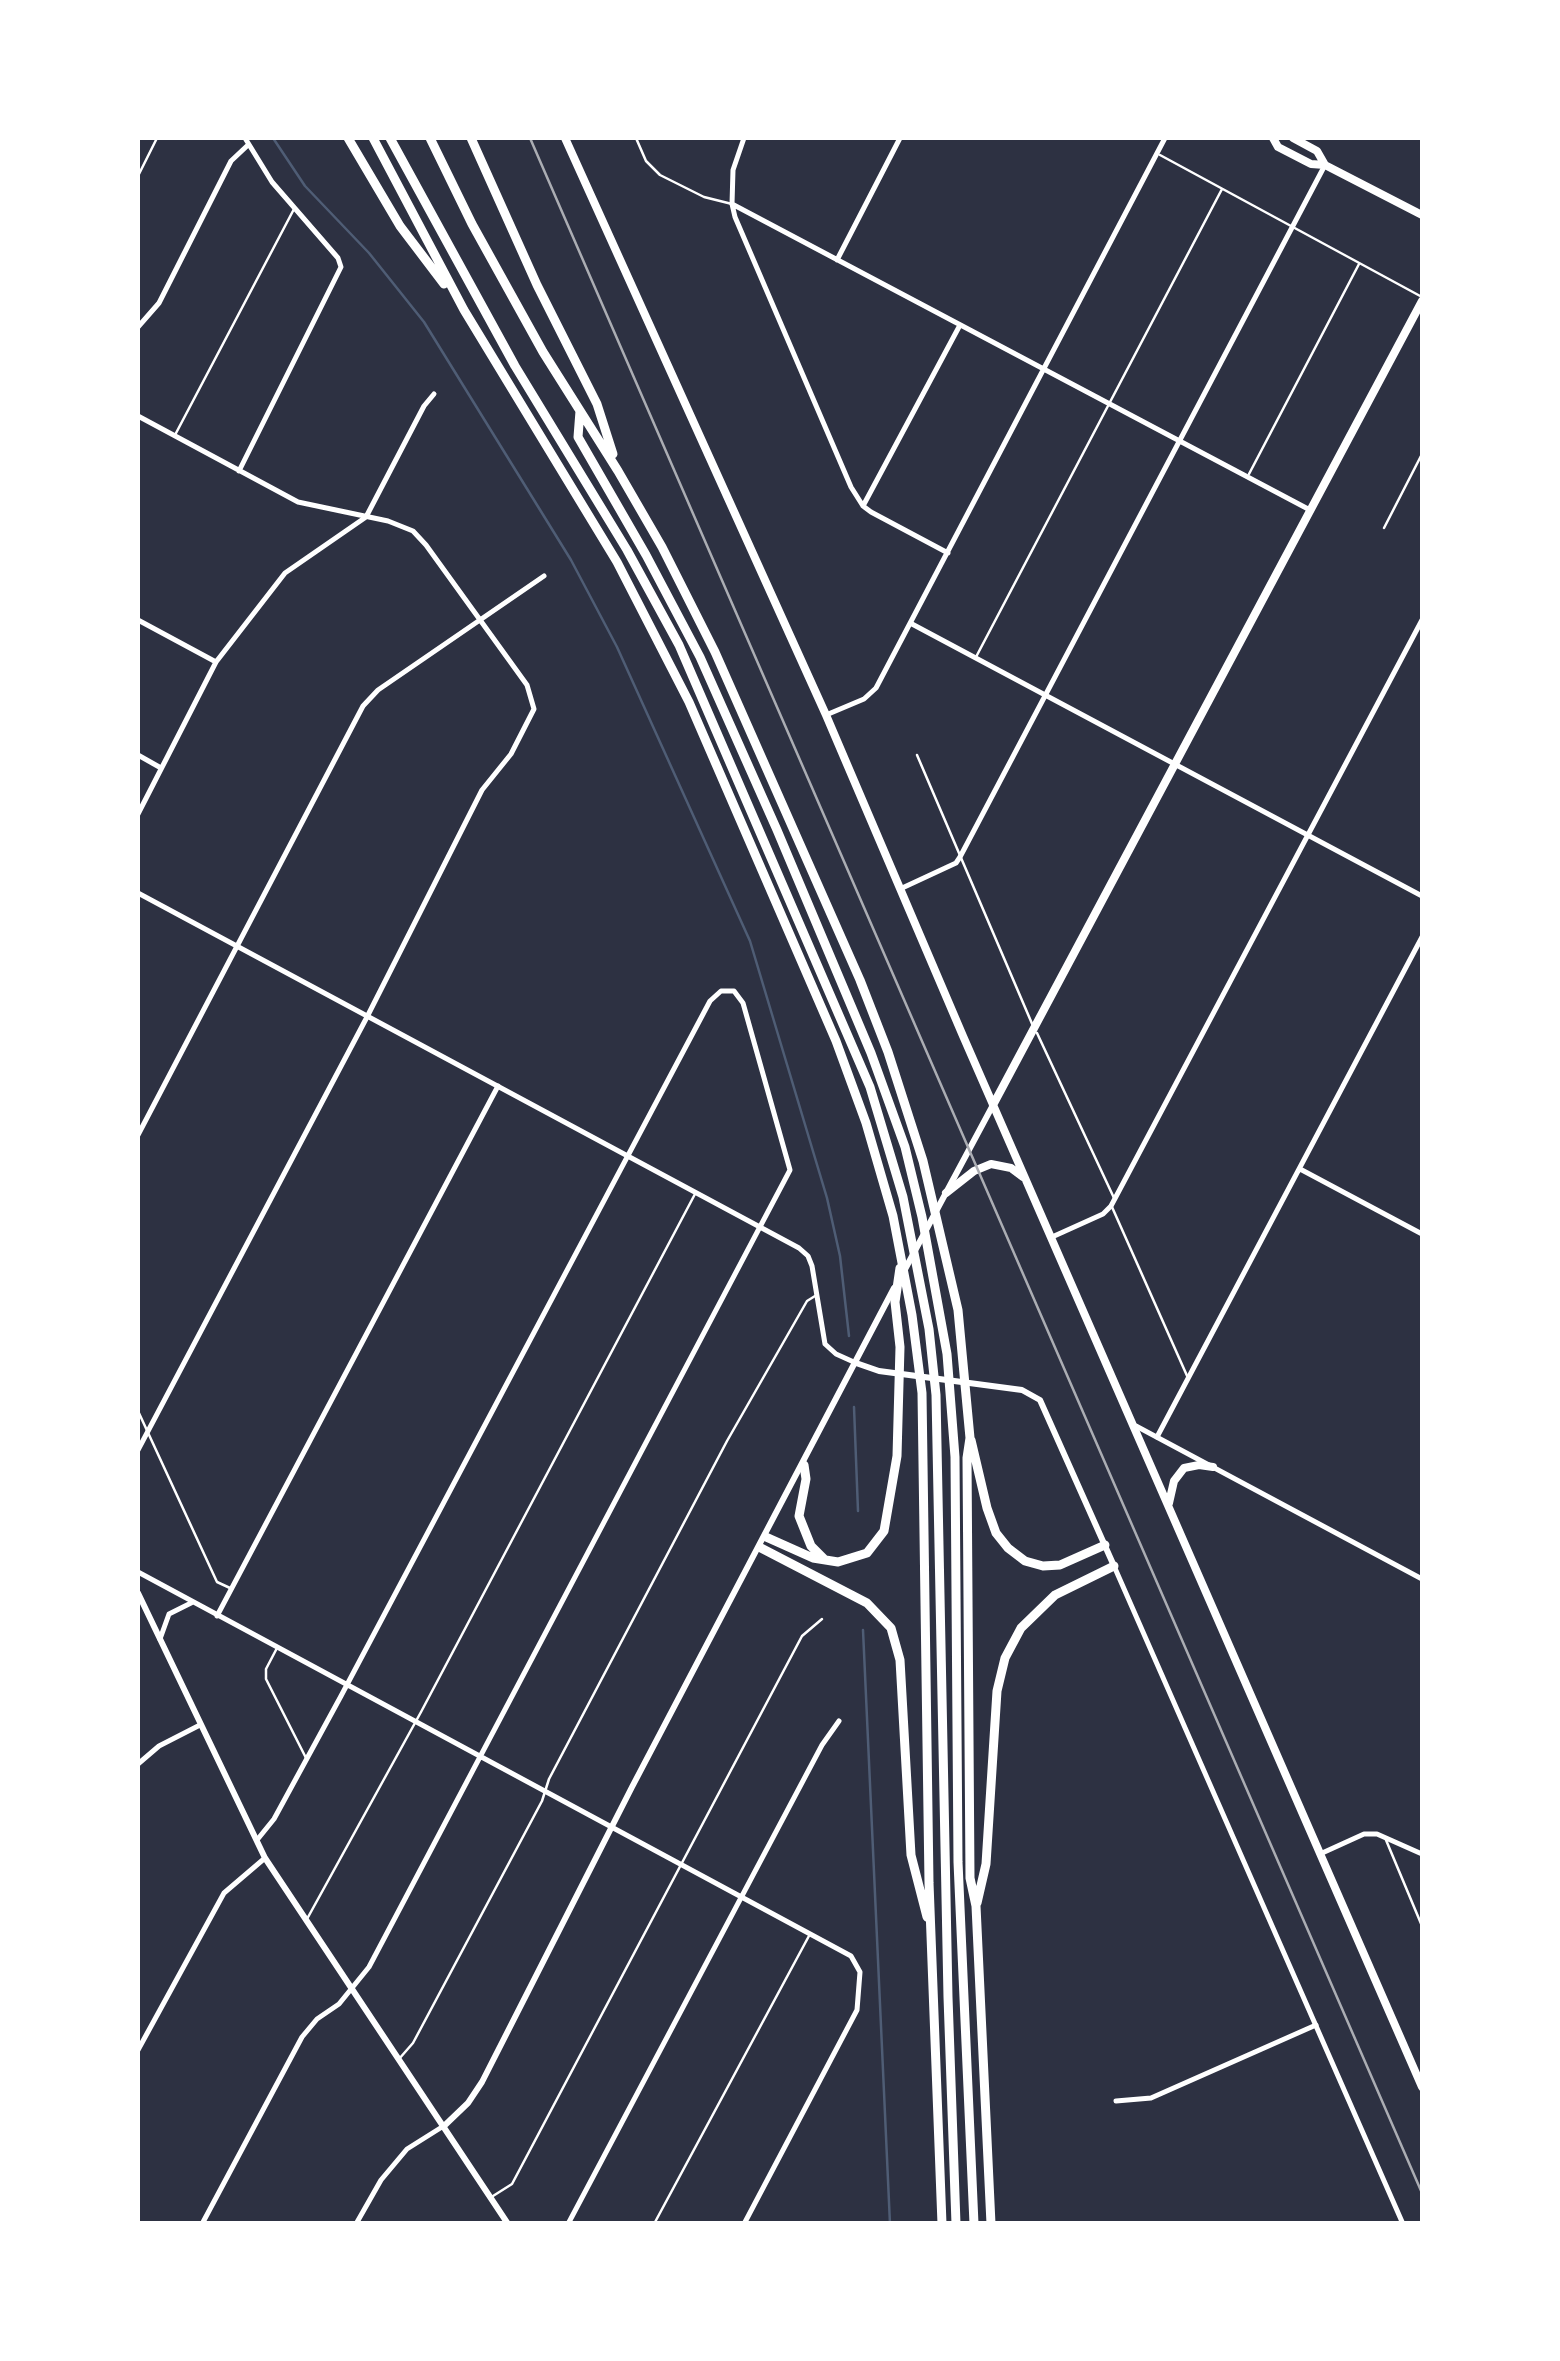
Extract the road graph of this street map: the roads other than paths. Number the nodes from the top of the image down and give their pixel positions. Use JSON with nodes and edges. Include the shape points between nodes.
{"nodes":[{"id":1,"x":158,"y":138,"type":"edge"},
{"id":2,"x":348,"y":138,"type":"edge"},
{"id":3,"x":373,"y":138,"type":"edge"},
{"id":4,"x":390,"y":138,"type":"edge"},
{"id":5,"x":430,"y":138,"type":"edge"},
{"id":6,"x":472,"y":138,"type":"edge"},
{"id":7,"x":565,"y":138,"type":"edge"},
{"id":8,"x":636,"y":138,"type":"edge"},
{"id":9,"x":744,"y":138,"type":"edge"},
{"id":10,"x":900,"y":138,"type":"edge"},
{"id":11,"x":1166,"y":138,"type":"edge"},
{"id":12,"x":1273,"y":138,"type":"edge"},
{"id":13,"x":1293,"y":138,"type":"edge"},
{"id":14,"x":246,"y":141,"type":"edge"},
{"id":15,"x":1157,"y":153,"type":"junction"},
{"id":16,"x":1326,"y":165,"type":"junction"},
{"id":17,"x":138,"y":176,"type":"edge"},
{"id":18,"x":1222,"y":190,"type":"junction"},
{"id":19,"x":732,"y":204,"type":"junction"},
{"id":20,"x":294,"y":209,"type":"junction"},
{"id":21,"x":1422,"y":215,"type":"edge"},
{"id":22,"x":1292,"y":227,"type":"junction"},
{"id":23,"x":837,"y":260,"type":"junction"},
{"id":24,"x":1360,"y":263,"type":"junction"},
{"id":25,"x":1422,"y":299,"type":"edge"},
{"id":26,"x":464,"y":310,"type":"junction"},
{"id":27,"x":960,"y":325,"type":"junction"},
{"id":28,"x":138,"y":327,"type":"edge"},
{"id":29,"x":1045,"y":370,"type":"junction"},
{"id":30,"x":434,"y":394,"type":"dead end"},
{"id":31,"x":1108,"y":405,"type":"junction"},
{"id":32,"x":580,"y":408,"type":"junction"},
{"id":33,"x":138,"y":416,"type":"edge"},
{"id":34,"x":174,"y":436,"type":"junction"},
{"id":35,"x":1180,"y":443,"type":"junction"},
{"id":36,"x":1422,"y":454,"type":"edge"},
{"id":37,"x":240,"y":470,"type":"junction"},
{"id":38,"x":618,"y":471,"type":"junction"},
{"id":39,"x":1246,"y":478,"type":"junction"},
{"id":40,"x":864,"y":506,"type":"junction"},
{"id":41,"x":1310,"y":510,"type":"junction"},
{"id":42,"x":366,"y":516,"type":"junction"},
{"id":43,"x":1384,"y":528,"type":"dead end"},
{"id":44,"x":948,"y":553,"type":"junction"},
{"id":45,"x":544,"y":576,"type":"dead end"},
{"id":46,"x":138,"y":620,"type":"edge"},
{"id":47,"x":480,"y":620,"type":"junction"},
{"id":48,"x":1422,"y":620,"type":"edge"},
{"id":49,"x":912,"y":624,"type":"junction"},
{"id":50,"x":975,"y":658,"type":"junction"},
{"id":51,"x":216,"y":662,"type":"junction"},
{"id":52,"x":1045,"y":695,"type":"junction"},
{"id":53,"x":826,"y":715,"type":"junction"},
{"id":54,"x":138,"y":755,"type":"edge"},
{"id":55,"x":917,"y":756,"type":"dead end"},
{"id":56,"x":1176,"y":766,"type":"junction"},
{"id":57,"x":161,"y":768,"type":"junction"},
{"id":58,"x":138,"y":814,"type":"edge"},
{"id":59,"x":1307,"y":834,"type":"junction"},
{"id":60,"x":960,"y":857,"type":"junction"},
{"id":61,"x":900,"y":889,"type":"junction"},
{"id":62,"x":138,"y":893,"type":"edge"},
{"id":63,"x":1422,"y":896,"type":"edge"},
{"id":64,"x":1422,"y":937,"type":"edge"},
{"id":65,"x":238,"y":948,"type":"junction"},
{"id":66,"x":367,"y":1018,"type":"junction"},
{"id":67,"x":1036,"y":1030,"type":"junction"},
{"id":68,"x":498,"y":1086,"type":"junction"},
{"id":69,"x":993,"y":1105,"type":"junction"},
{"id":70,"x":138,"y":1135,"type":"edge"},
{"id":71,"x":628,"y":1156,"type":"junction"},
{"id":72,"x":1300,"y":1169,"type":"junction"},
{"id":73,"x":1028,"y":1182,"type":"junction"},
{"id":74,"x":696,"y":1193,"type":"junction"},
{"id":75,"x":946,"y":1194,"type":"junction"},
{"id":76,"x":1113,"y":1202,"type":"junction"},
{"id":77,"x":759,"y":1228,"type":"junction"},
{"id":78,"x":1422,"y":1234,"type":"edge"},
{"id":79,"x":1052,"y":1237,"type":"junction"},
{"id":80,"x":901,"y":1255,"type":"junction"},
{"id":81,"x":817,"y":1295,"type":"junction"},
{"id":82,"x":856,"y":1363,"type":"junction"},
{"id":83,"x":1188,"y":1378,"type":"junction"},
{"id":84,"x":138,"y":1412,"type":"edge"},
{"id":85,"x":1133,"y":1425,"type":"junction"},
{"id":86,"x":147,"y":1432,"type":"junction"},
{"id":87,"x":1157,"y":1437,"type":"junction"},
{"id":88,"x":970,"y":1438,"type":"junction"},
{"id":89,"x":138,"y":1450,"type":"edge"},
{"id":90,"x":804,"y":1465,"type":"junction"},
{"id":91,"x":1213,"y":1467,"type":"junction"},
{"id":92,"x":1169,"y":1507,"type":"junction"},
{"id":93,"x":766,"y":1537,"type":"junction"},
{"id":94,"x":1105,"y":1545,"type":"junction"},
{"id":95,"x":760,"y":1548,"type":"junction"},
{"id":96,"x":826,"y":1561,"type":"junction"},
{"id":97,"x":1114,"y":1566,"type":"junction"},
{"id":98,"x":138,"y":1572,"type":"edge"},
{"id":99,"x":1422,"y":1579,"type":"edge"},
{"id":100,"x":231,"y":1589,"type":"junction"},
{"id":101,"x":138,"y":1593,"type":"edge"},
{"id":102,"x":192,"y":1603,"type":"junction"},
{"id":103,"x":217,"y":1616,"type":"junction"},
{"id":104,"x":822,"y":1620,"type":"dead end"},
{"id":105,"x":160,"y":1639,"type":"junction"},
{"id":106,"x":277,"y":1648,"type":"junction"},
{"id":107,"x":346,"y":1685,"type":"junction"},
{"id":108,"x":840,"y":1720,"type":"dead end"},
{"id":109,"x":416,"y":1722,"type":"junction"},
{"id":110,"x":200,"y":1726,"type":"junction"},
{"id":111,"x":480,"y":1757,"type":"junction"},
{"id":112,"x":306,"y":1759,"type":"junction"},
{"id":113,"x":138,"y":1764,"type":"edge"},
{"id":114,"x":545,"y":1791,"type":"junction"},
{"id":115,"x":612,"y":1827,"type":"junction"},
{"id":116,"x":1383,"y":1834,"type":"junction"},
{"id":117,"x":256,"y":1841,"type":"junction"},
{"id":118,"x":1320,"y":1854,"type":"junction"},
{"id":119,"x":1422,"y":1854,"type":"edge"},
{"id":120,"x":265,"y":1858,"type":"junction"},
{"id":121,"x":682,"y":1864,"type":"junction"},
{"id":122,"x":744,"y":1896,"type":"junction"},
{"id":123,"x":976,"y":1906,"type":"junction"},
{"id":124,"x":307,"y":1919,"type":"junction"},
{"id":125,"x":1422,"y":1926,"type":"edge"},
{"id":126,"x":810,"y":1933,"type":"junction"},
{"id":127,"x":931,"y":1934,"type":"junction"},
{"id":128,"x":352,"y":1988,"type":"junction"},
{"id":129,"x":1316,"y":2025,"type":"junction"},
{"id":130,"x":138,"y":2050,"type":"edge"},
{"id":131,"x":399,"y":2059,"type":"junction"},
{"id":132,"x":1422,"y":2086,"type":"edge"},
{"id":133,"x":1116,"y":2101,"type":"dead end"},
{"id":134,"x":444,"y":2127,"type":"junction"},
{"id":135,"x":491,"y":2198,"type":"junction"},
{"id":136,"x":202,"y":2224,"type":"edge"},
{"id":137,"x":356,"y":2224,"type":"edge"},
{"id":138,"x":508,"y":2224,"type":"edge"},
{"id":139,"x":568,"y":2224,"type":"edge"},
{"id":140,"x":654,"y":2224,"type":"edge"},
{"id":141,"x":744,"y":2224,"type":"edge"},
{"id":142,"x":942,"y":2224,"type":"edge"},
{"id":143,"x":956,"y":2224,"type":"edge"},
{"id":144,"x":974,"y":2224,"type":"edge"},
{"id":145,"x":991,"y":2224,"type":"edge"},
{"id":146,"x":1403,"y":2224,"type":"edge"}],
"edges":[{"from":1,"to":17,"type":"lane"},
{"from":2,"to":26,"type":"highway","via":[[400,226]]},
{"from":3,"to":26,"type":"highway"},
{"from":4,"to":143,"type":"highway","via":[[678,645],[857,1054],[903,1197],[936,1395]]},
{"from":5,"to":32,"type":"highway","via":[[534,336]]},
{"from":6,"to":38,"type":"highway","via":[[597,404]]},
{"from":7,"to":53,"type":"main road"},
{"from":8,"to":19,"type":"lane","via":[[660,175]]},
{"from":9,"to":19,"type":"street"},
{"from":10,"to":23,"type":"street"},
{"from":11,"to":15,"type":"street"},
{"from":12,"to":16,"type":"main road","via":[[1310,164]]},
{"from":13,"to":16,"type":"main road","via":[[1317,151]]},
{"from":14,"to":20,"type":"street"},
{"from":14,"to":28,"type":"street","via":[[159,303]]},
{"from":15,"to":18,"type":"lane"},
{"from":15,"to":29,"type":"street"},
{"from":16,"to":21,"type":"main road"},
{"from":16,"to":22,"type":"street"},
{"from":18,"to":22,"type":"lane"},
{"from":18,"to":31,"type":"lane"},
{"from":19,"to":23,"type":"street"},
{"from":19,"to":40,"type":"street"},
{"from":20,"to":34,"type":"lane"},
{"from":20,"to":37,"type":"street","via":[[341,264]]},
{"from":22,"to":24,"type":"lane"},
{"from":22,"to":35,"type":"street"},
{"from":23,"to":27,"type":"street"},
{"from":24,"to":25,"type":"lane"},
{"from":24,"to":39,"type":"lane"},
{"from":25,"to":41,"type":"main road"},
{"from":26,"to":80,"type":"highway","via":[[617,562],[689,702],[836,1041]]},
{"from":27,"to":29,"type":"street"},
{"from":27,"to":40,"type":"street"},
{"from":29,"to":31,"type":"street"},
{"from":29,"to":44,"type":"street"},
{"from":30,"to":42,"type":"street"},
{"from":31,"to":35,"type":"street"},
{"from":31,"to":50,"type":"lane"},
{"from":32,"to":38,"type":"highway"},
{"from":32,"to":144,"type":"highway","via":[[578,437],[672,601],[726,712],[871,1053],[913,1179],[940,1305],[955,1457],[959,1919]]},
{"from":33,"to":34,"type":"street"},
{"from":34,"to":37,"type":"street"},
{"from":35,"to":39,"type":"street"},
{"from":35,"to":52,"type":"street"},
{"from":36,"to":43,"type":"lane"},
{"from":37,"to":42,"type":"street","via":[[298,502]]},
{"from":38,"to":88,"type":"highway","via":[[748,724],[888,1052],[923,1161],[958,1310]]},
{"from":39,"to":41,"type":"street"},
{"from":40,"to":44,"type":"street"},
{"from":41,"to":56,"type":"main road"},
{"from":42,"to":47,"type":"street","via":[[413,531]]},
{"from":42,"to":51,"type":"street","via":[[285,572]]},
{"from":44,"to":49,"type":"street"},
{"from":45,"to":47,"type":"street"},
{"from":46,"to":51,"type":"street"},
{"from":47,"to":65,"type":"street","via":[[364,706]]},
{"from":47,"to":66,"type":"street","via":[[527,685],[534,709],[482,790]]},
{"from":48,"to":59,"type":"street"},
{"from":49,"to":50,"type":"street"},
{"from":49,"to":53,"type":"street","via":[[876,688]]},
{"from":50,"to":52,"type":"street"},
{"from":51,"to":57,"type":"street"},
{"from":52,"to":56,"type":"street"},
{"from":52,"to":60,"type":"street"},
{"from":53,"to":61,"type":"main road"},
{"from":54,"to":57,"type":"street"},
{"from":55,"to":60,"type":"lane"},
{"from":56,"to":59,"type":"street"},
{"from":56,"to":67,"type":"main road"},
{"from":57,"to":58,"type":"street"},
{"from":59,"to":63,"type":"street"},
{"from":59,"to":76,"type":"street"},
{"from":60,"to":61,"type":"street"},
{"from":60,"to":67,"type":"lane"},
{"from":61,"to":69,"type":"main road"},
{"from":62,"to":65,"type":"street"},
{"from":64,"to":72,"type":"street"},
{"from":65,"to":66,"type":"street"},
{"from":65,"to":70,"type":"street"},
{"from":66,"to":68,"type":"street"},
{"from":66,"to":86,"type":"street"},
{"from":67,"to":69,"type":"main road"},
{"from":67,"to":76,"type":"lane"},
{"from":68,"to":71,"type":"street"},
{"from":68,"to":100,"type":"street"},
{"from":69,"to":73,"type":"main road"},
{"from":69,"to":75,"type":"main road"},
{"from":71,"to":74,"type":"street"},
{"from":71,"to":77,"type":"street","via":[[710,1001],[730,990],[738,994],[790,1162]]},
{"from":71,"to":107,"type":"street"},
{"from":72,"to":78,"type":"street"},
{"from":72,"to":83,"type":"street"},
{"from":73,"to":75,"type":"main road","via":[[1011,1168],[991,1164]]},
{"from":73,"to":79,"type":"main road"},
{"from":74,"to":77,"type":"street"},
{"from":74,"to":109,"type":"lane"},
{"from":75,"to":82,"type":"main road"},
{"from":76,"to":79,"type":"street","via":[[1103,1214]]},
{"from":76,"to":83,"type":"lane"},
{"from":77,"to":81,"type":"street","via":[[808,1256]]},
{"from":77,"to":111,"type":"street"},
{"from":79,"to":85,"type":"main road"},
{"from":80,"to":96,"type":"highway","via":[[894,1488],[884,1531],[868,1553],[848,1562]]},
{"from":80,"to":127,"type":"highway","via":[[922,1393]]},
{"from":81,"to":82,"type":"street","via":[[825,1344]]},
{"from":81,"to":114,"type":"lane","via":[[807,1301],[727,1441]]},
{"from":82,"to":90,"type":"main road"},
{"from":82,"to":94,"type":"main road","via":[[879,1372],[1022,1390],[1040,1400]]},
{"from":83,"to":87,"type":"street"},
{"from":84,"to":86,"type":"lane"},
{"from":85,"to":87,"type":"street"},
{"from":85,"to":92,"type":"main road"},
{"from":86,"to":89,"type":"street"},
{"from":86,"to":100,"type":"lane","via":[[218,1582]]},
{"from":87,"to":91,"type":"street"},
{"from":88,"to":94,"type":"highway","via":[[996,1532],[1024,1561],[1060,1565]]},
{"from":88,"to":123,"type":"highway","via":[[970,1878]]},
{"from":90,"to":93,"type":"main road"},
{"from":90,"to":96,"type":"highway","via":[[800,1516],[811,1546]]},
{"from":91,"to":92,"type":"main road","via":[[1178,1473]]},
{"from":91,"to":99,"type":"street"},
{"from":92,"to":118,"type":"main road"},
{"from":93,"to":95,"type":"main road"},
{"from":93,"to":96,"type":"highway"},
{"from":94,"to":97,"type":"main road"},
{"from":95,"to":115,"type":"main road"},
{"from":95,"to":127,"type":"highway","via":[[867,1603],[891,1628],[900,1660],[911,1855]]},
{"from":97,"to":123,"type":"highway","via":[[1055,1595],[1022,1628],[1005,1658],[986,1864]]},
{"from":97,"to":129,"type":"street"},
{"from":98,"to":102,"type":"street"},
{"from":100,"to":103,"type":"street"},
{"from":101,"to":105,"type":"main road"},
{"from":102,"to":103,"type":"street"},
{"from":102,"to":105,"type":"street","via":[[169,1614]]},
{"from":103,"to":106,"type":"street"},
{"from":104,"to":121,"type":"lane","via":[[802,1636]]},
{"from":105,"to":110,"type":"main road"},
{"from":106,"to":107,"type":"street"},
{"from":106,"to":112,"type":"lane","via":[[266,1679]]},
{"from":107,"to":109,"type":"street"},
{"from":107,"to":112,"type":"street"},
{"from":108,"to":122,"type":"street"},
{"from":109,"to":111,"type":"street"},
{"from":109,"to":124,"type":"lane"},
{"from":110,"to":113,"type":"street"},
{"from":110,"to":117,"type":"main road"},
{"from":111,"to":114,"type":"street"},
{"from":111,"to":128,"type":"street"},
{"from":112,"to":117,"type":"street"},
{"from":114,"to":115,"type":"street"},
{"from":114,"to":131,"type":"lane"},
{"from":115,"to":121,"type":"street"},
{"from":115,"to":134,"type":"main road","via":[[482,2082]]},
{"from":116,"to":118,"type":"street","via":[[1364,1834]]},
{"from":116,"to":119,"type":"street"},
{"from":116,"to":125,"type":"lane"},
{"from":117,"to":120,"type":"main road"},
{"from":118,"to":132,"type":"main road"},
{"from":120,"to":124,"type":"main road"},
{"from":120,"to":130,"type":"street","via":[[224,1893]]},
{"from":121,"to":122,"type":"street"},
{"from":121,"to":135,"type":"lane","via":[[512,2184]]},
{"from":122,"to":126,"type":"street"},
{"from":122,"to":139,"type":"street"},
{"from":123,"to":145,"type":"highway"},
{"from":124,"to":128,"type":"main road"},
{"from":126,"to":140,"type":"lane"},
{"from":126,"to":141,"type":"street","via":[[858,1963],[861,1993]]},
{"from":127,"to":142,"type":"highway"},
{"from":128,"to":131,"type":"main road"},
{"from":128,"to":136,"type":"street","via":[[298,2043]]},
{"from":129,"to":133,"type":"street","via":[[1151,2098]]},
{"from":129,"to":146,"type":"street"},
{"from":131,"to":134,"type":"main road"},
{"from":134,"to":135,"type":"main road"},
{"from":134,"to":137,"type":"street","via":[[408,2149],[380,2180]]},
{"from":135,"to":138,"type":"main road"}]}
